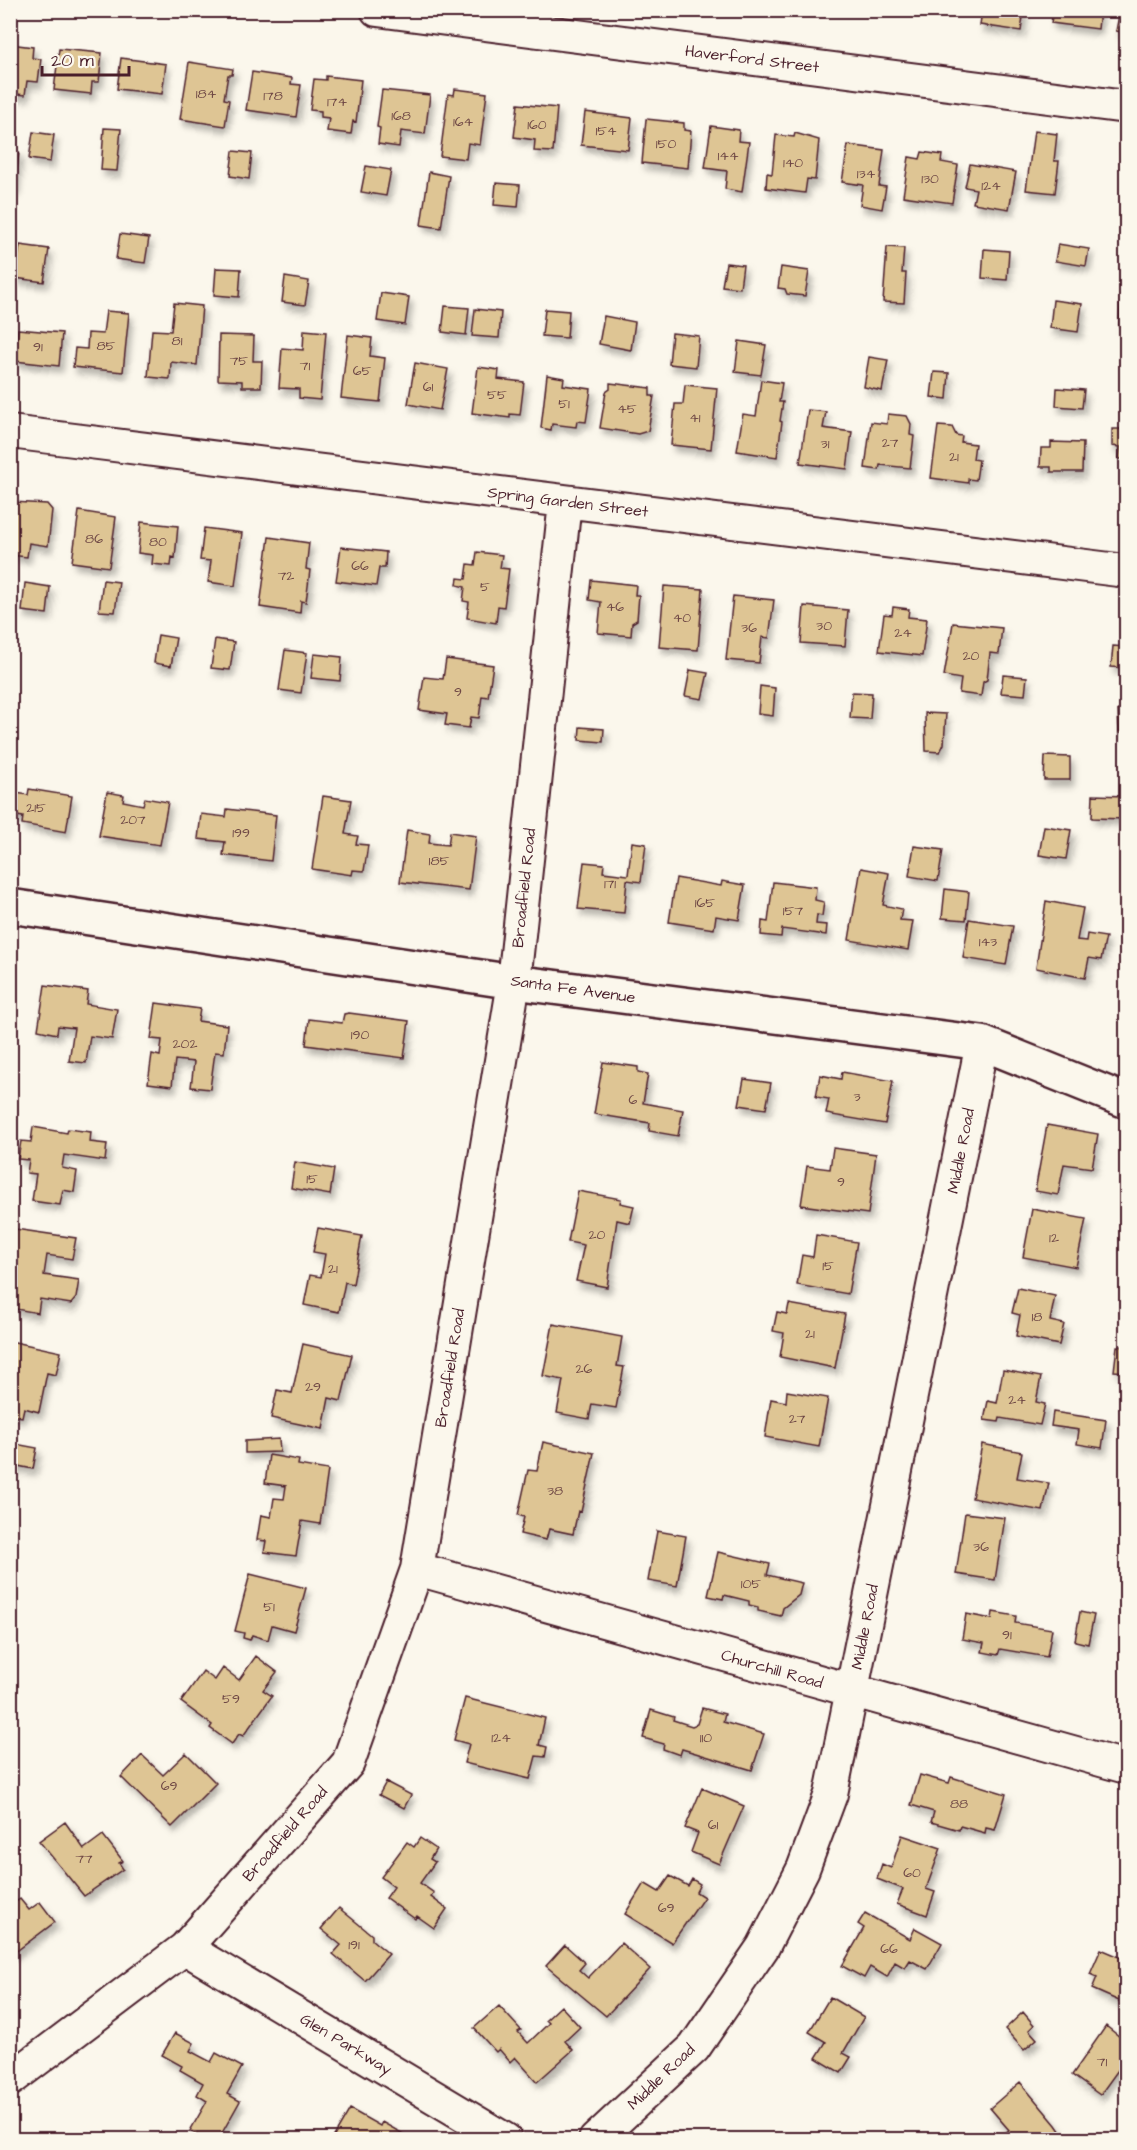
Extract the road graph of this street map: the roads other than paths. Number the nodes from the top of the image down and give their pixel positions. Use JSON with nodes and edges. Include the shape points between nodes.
{"nodes":[{"id":1,"x":377,"y":10,"type":"edge"},
{"id":2,"x":1126,"y":107,"type":"edge"},
{"id":3,"x":10,"y":432,"type":"edge"},
{"id":4,"x":565,"y":502,"type":"junction"},
{"id":5,"x":1126,"y":571,"type":"edge"},
{"id":6,"x":10,"y":906,"type":"edge"},
{"id":7,"x":514,"y":982,"type":"junction"},
{"id":8,"x":982,"y":1043,"type":"junction"},
{"id":9,"x":1126,"y":1101,"type":"edge"},
{"id":10,"x":417,"y":1569,"type":"junction"},
{"id":11,"x":852,"y":1691,"type":"junction"},
{"id":12,"x":1126,"y":1767,"type":"edge"},
{"id":13,"x":185,"y":1948,"type":"junction"},
{"id":14,"x":10,"y":2080,"type":"edge"},
{"id":15,"x":506,"y":2139,"type":"edge"},
{"id":16,"x":595,"y":2139,"type":"edge"}],
"edges":[{"from":1,"to":2,"type":"street","name":"Haverford Street"},
{"from":3,"to":4,"type":"street","name":"Spring Garden Street"},
{"from":4,"to":5,"type":"street","name":"Spring Garden Street"},
{"from":4,"to":7,"type":"street","name":"Broadfield Road"},
{"from":6,"to":7,"type":"main road","name":"Santa Fe Avenue"},
{"from":7,"to":8,"type":"main road","name":"Santa Fe Avenue"},
{"from":7,"to":10,"type":"street","name":"Broadfield Road"},
{"from":8,"to":9,"type":"main road","name":"Santa Fe Avenue"},
{"from":8,"to":11,"type":"street","name":"Middle Road"},
{"from":10,"to":11,"type":"street","name":"Churchill Road"},
{"from":10,"to":13,"type":"street","name":"Broadfield Road","via":[[348,1763]]},
{"from":11,"to":12,"type":"street","name":"Churchill Road"},
{"from":11,"to":16,"type":"street","name":"Middle Road","via":[[831,1794],[802,1869],[763,1947],[694,2048]]},
{"from":13,"to":14,"type":"street","name":"Broadfield Road"},
{"from":13,"to":15,"type":"street","name":"Glen Parkway"}]}
